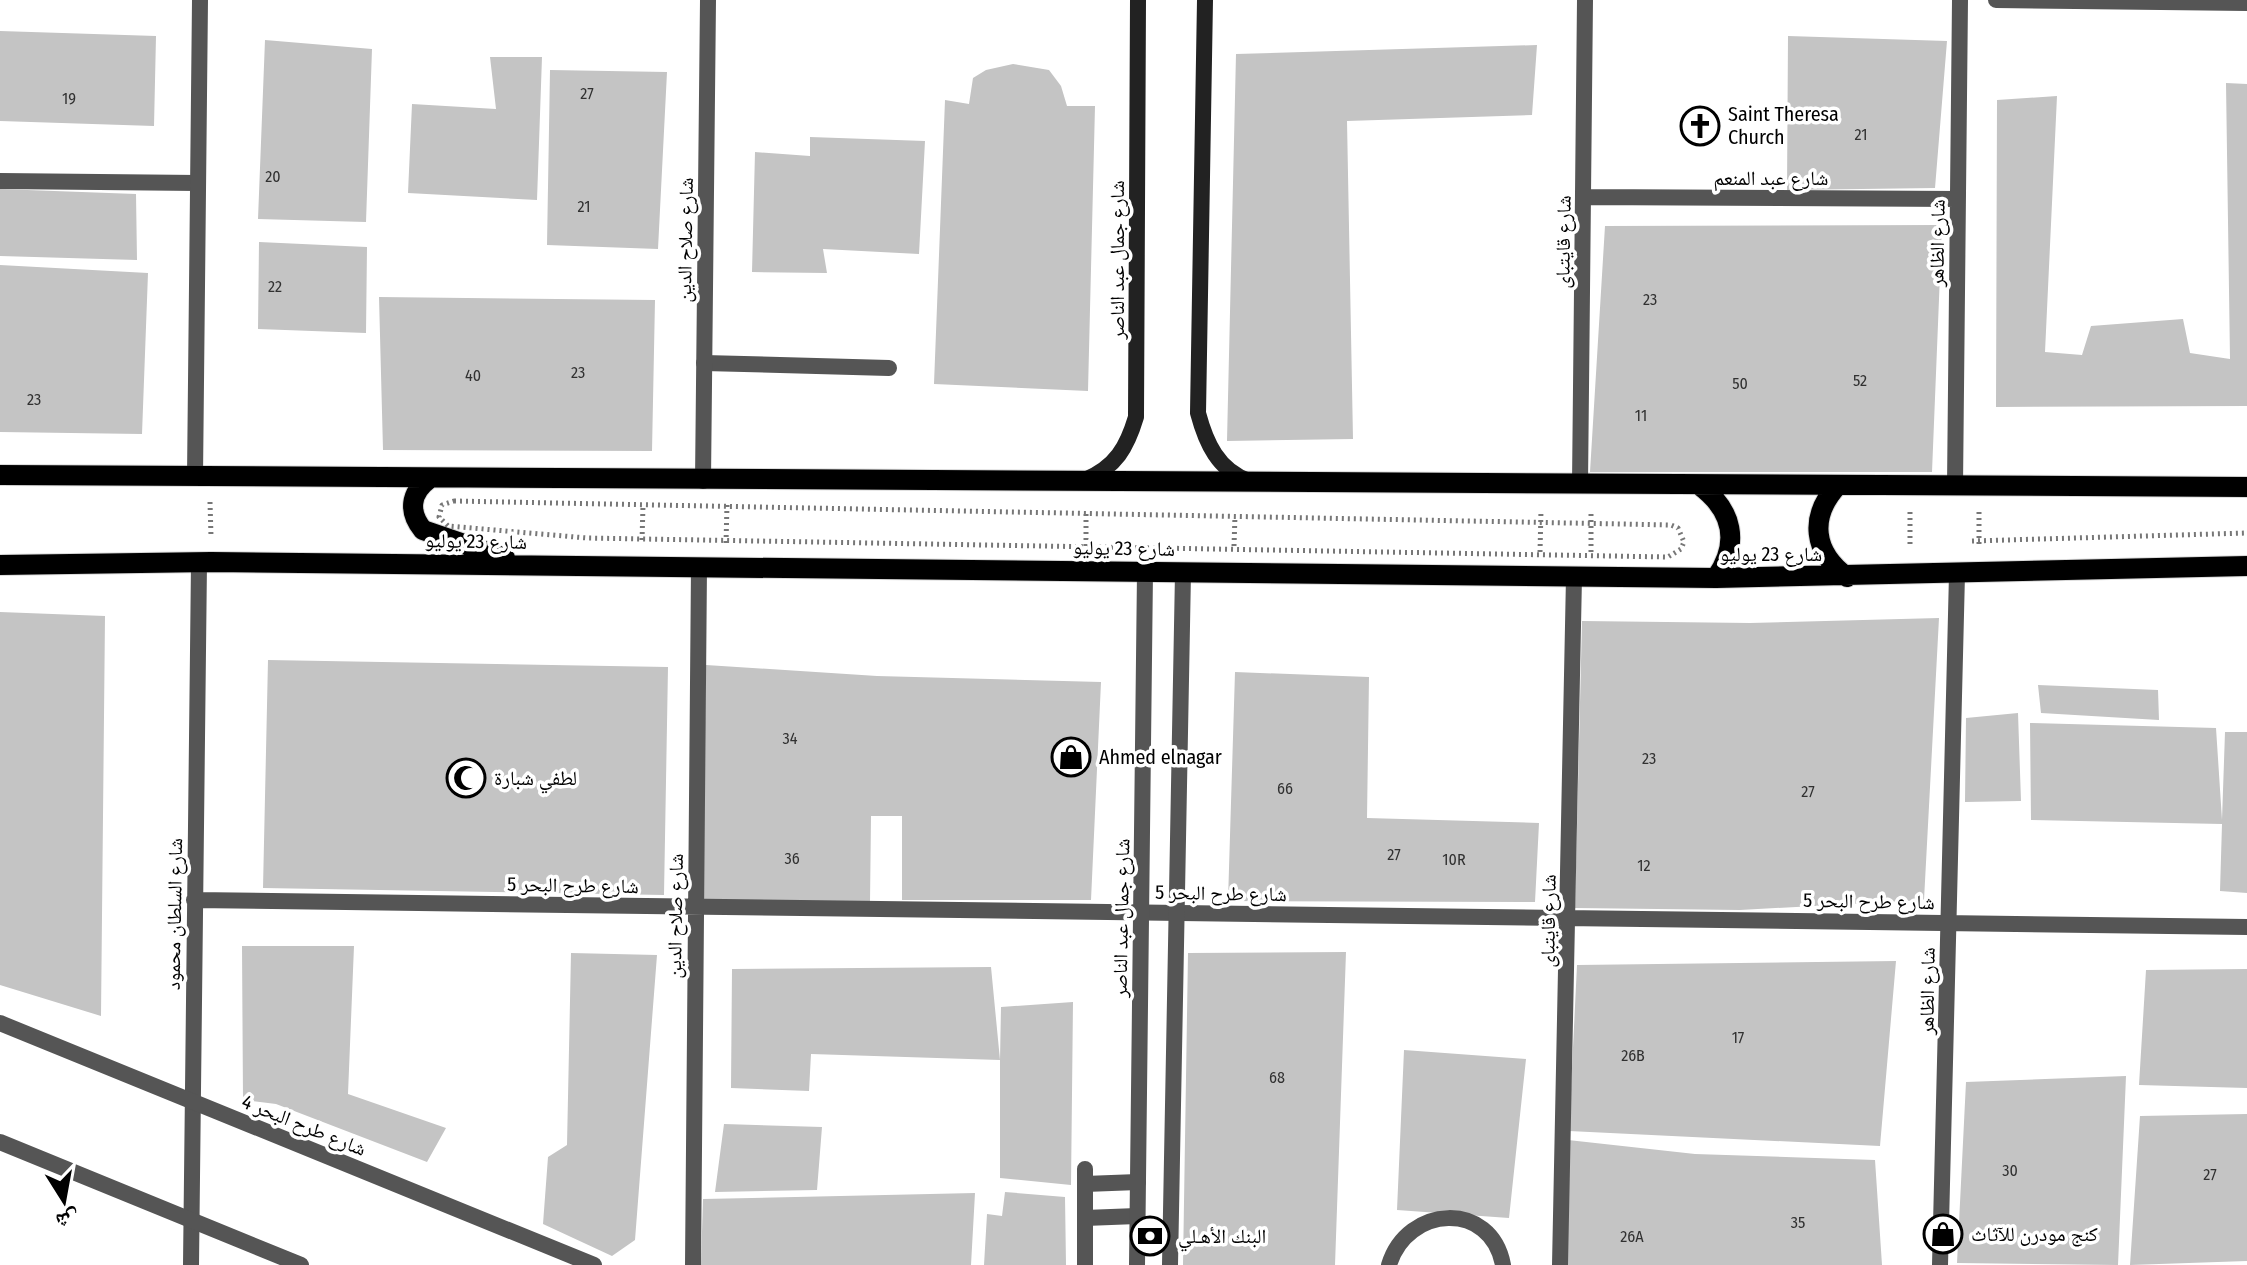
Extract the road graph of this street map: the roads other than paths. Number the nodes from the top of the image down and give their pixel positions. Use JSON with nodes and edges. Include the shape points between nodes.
{"nodes":[{"id":1,"x":200,"y":0,"type":"edge"},
{"id":2,"x":708,"y":0,"type":"edge"},
{"id":3,"x":1138,"y":0,"type":"edge"},
{"id":4,"x":1205,"y":0,"type":"edge"},
{"id":5,"x":1585,"y":0,"type":"edge"},
{"id":6,"x":1960,"y":0,"type":"edge"},
{"id":7,"x":1996,"y":0,"type":"edge"},
{"id":8,"x":2247,"y":3,"type":"edge"},
{"id":9,"x":0,"y":181,"type":"edge"},
{"id":10,"x":198,"y":183,"type":"junction"},
{"id":11,"x":1583,"y":197,"type":"junction"},
{"id":12,"x":1958,"y":199,"type":"junction"},
{"id":13,"x":704,"y":363,"type":"junction"},
{"id":14,"x":889,"y":368,"type":"dead end"},
{"id":15,"x":0,"y":475,"type":"edge"},
{"id":16,"x":202,"y":477,"type":"junction"},
{"id":17,"x":429,"y":479,"type":"junction"},
{"id":18,"x":703,"y":481,"type":"junction"},
{"id":19,"x":1076,"y":483,"type":"junction"},
{"id":20,"x":1246,"y":483,"type":"junction"},
{"id":21,"x":1586,"y":485,"type":"junction"},
{"id":22,"x":1699,"y":485,"type":"junction"},
{"id":23,"x":1837,"y":486,"type":"junction"},
{"id":24,"x":1955,"y":486,"type":"junction"},
{"id":25,"x":2247,"y":487,"type":"edge"},
{"id":26,"x":205,"y":563,"type":"junction"},
{"id":27,"x":0,"y":565,"type":"edge"},
{"id":28,"x":529,"y":566,"type":"junction"},
{"id":29,"x":2247,"y":566,"type":"edge"},
{"id":30,"x":699,"y":567,"type":"junction"},
{"id":31,"x":1145,"y":572,"type":"junction"},
{"id":32,"x":1183,"y":573,"type":"junction"},
{"id":33,"x":1957,"y":574,"type":"junction"},
{"id":34,"x":1582,"y":577,"type":"junction"},
{"id":35,"x":1847,"y":577,"type":"junction"},
{"id":36,"x":1716,"y":578,"type":"junction"},
{"id":37,"x":194,"y":900,"type":"junction"},
{"id":38,"x":695,"y":906,"type":"junction"},
{"id":39,"x":1141,"y":912,"type":"junction"},
{"id":40,"x":1176,"y":912,"type":"junction"},
{"id":41,"x":1568,"y":917,"type":"junction"},
{"id":42,"x":1948,"y":922,"type":"junction"},
{"id":43,"x":2247,"y":927,"type":"edge"},
{"id":44,"x":0,"y":1023,"type":"edge"},
{"id":45,"x":191,"y":1101,"type":"junction"},
{"id":46,"x":0,"y":1142,"type":"edge"},
{"id":47,"x":1138,"y":1182,"type":"junction"},
{"id":48,"x":1137,"y":1216,"type":"junction"},
{"id":49,"x":1085,"y":1218,"type":"junction"},
{"id":50,"x":193,"y":1219,"type":"junction"},
{"id":51,"x":191,"y":1265,"type":"edge"},
{"id":52,"x":301,"y":1265,"type":"edge"},
{"id":53,"x":594,"y":1265,"type":"edge"},
{"id":54,"x":693,"y":1265,"type":"edge"},
{"id":55,"x":1085,"y":1265,"type":"edge"},
{"id":56,"x":1137,"y":1265,"type":"edge"},
{"id":57,"x":1170,"y":1265,"type":"edge"},
{"id":58,"x":1389,"y":1265,"type":"edge"},
{"id":59,"x":1503,"y":1265,"type":"edge"},
{"id":60,"x":1560,"y":1265,"type":"edge"},
{"id":61,"x":1940,"y":1265,"type":"edge"}],
"edges":[{"from":1,"to":10,"type":"street"},
{"from":2,"to":13,"type":"street","name":"شارع صلاح الدين"},
{"from":3,"to":19,"type":"main road","name":"شارع جمال عبد الناصر","via":[[1136,417],[1127,447],[1113,463]]},
{"from":4,"to":20,"type":"main road","via":[[1198,413],[1216,457]]},
{"from":5,"to":11,"type":"street","name":"شارع قايتباى"},
{"from":6,"to":12,"type":"street","name":"شارع الظاهر"},
{"from":7,"to":8,"type":"street"},
{"from":9,"to":10,"type":"street"},
{"from":10,"to":16,"type":"street"},
{"from":11,"to":12,"type":"street","name":"شارع عبد المنعم"},
{"from":11,"to":21,"type":"street","name":"شارع قايتباى"},
{"from":12,"to":24,"type":"street","name":"شارع الظاهر"},
{"from":13,"to":14,"type":"street"},
{"from":13,"to":18,"type":"street","name":"شارع صلاح الدين"},
{"from":15,"to":16,"type":"main road"},
{"from":16,"to":17,"type":"main road"},
{"from":17,"to":18,"type":"main road"},
{"from":17,"to":28,"type":"main road","via":[[412,503],[423,530]]},
{"from":18,"to":19,"type":"main road"},
{"from":19,"to":20,"type":"main road"},
{"from":20,"to":21,"type":"main road"},
{"from":21,"to":22,"type":"main road"},
{"from":22,"to":23,"type":"main road"},
{"from":22,"to":36,"type":"main road","via":[[1719,503],[1731,528],[1726,563]]},
{"from":23,"to":24,"type":"main road"},
{"from":23,"to":35,"type":"main road","via":[[1822,508],[1817,534],[1832,567]]},
{"from":24,"to":25,"type":"main road"},
{"from":26,"to":27,"type":"main road","name":"شارع 23 يوليو"},
{"from":26,"to":28,"type":"main road","name":"شارع 23 يوليو"},
{"from":26,"to":37,"type":"street","name":"شارع السلطان محمود"},
{"from":28,"to":30,"type":"main road","name":"شارع 23 يوليو"},
{"from":29,"to":33,"type":"main road","name":"شارع 23 يوليو"},
{"from":30,"to":31,"type":"main road","name":"شارع 23 يوليو"},
{"from":30,"to":38,"type":"street","name":"شارع صلاح الدين"},
{"from":31,"to":32,"type":"main road","name":"شارع 23 يوليو"},
{"from":31,"to":39,"type":"street","name":"شارع جمال عبد الناصر"},
{"from":32,"to":34,"type":"main road","name":"شارع 23 يوليو"},
{"from":32,"to":40,"type":"street"},
{"from":33,"to":35,"type":"main road","name":"شارع 23 يوليو"},
{"from":33,"to":42,"type":"street","name":"شارع الظاهر"},
{"from":34,"to":36,"type":"main road","name":"شارع 23 يوليو"},
{"from":34,"to":41,"type":"street","name":"شارع قايتباى"},
{"from":35,"to":36,"type":"main road","name":"شارع 23 يوليو"},
{"from":37,"to":38,"type":"street","name":"شارع طرح البحر 5"},
{"from":37,"to":45,"type":"street","name":"شارع السلطان محمود"},
{"from":38,"to":39,"type":"street","name":"شارع طرح البحر 5"},
{"from":38,"to":54,"type":"street","name":"شارع صلاح الدين"},
{"from":39,"to":40,"type":"street","name":"شارع طرح البحر 5"},
{"from":39,"to":47,"type":"street","name":"شارع جمال عبد الناصر"},
{"from":40,"to":41,"type":"street","name":"شارع طرح البحر 5"},
{"from":40,"to":57,"type":"street"},
{"from":41,"to":42,"type":"street","name":"شارع طرح البحر 5"},
{"from":41,"to":60,"type":"street","name":"شارع قايتباى"},
{"from":42,"to":43,"type":"street","name":"شارع طرح البحر 5"},
{"from":42,"to":61,"type":"street","name":"شارع الظاهر"},
{"from":44,"to":45,"type":"street","name":"شارع طرح البحر 4"},
{"from":45,"to":50,"type":"street","name":"شارع السلطان محمود"},
{"from":45,"to":53,"type":"street","name":"شارع طرح البحر 4"},
{"from":46,"to":50,"type":"street"},
{"from":47,"to":48,"type":"street","name":"شارع جمال عبد الناصر"},
{"from":47,"to":49,"type":"street","via":[[1085,1176]]},
{"from":48,"to":49,"type":"street"},
{"from":48,"to":56,"type":"street","name":"شارع جمال عبد الناصر"},
{"from":49,"to":55,"type":"street"},
{"from":50,"to":51,"type":"street","name":"شارع السلطان محمود"},
{"from":50,"to":52,"type":"street"},
{"from":58,"to":59,"type":"street","via":[[1405,1234],[1435,1219],[1451,1218],[1482,1230],[1494,1242]]}]}
